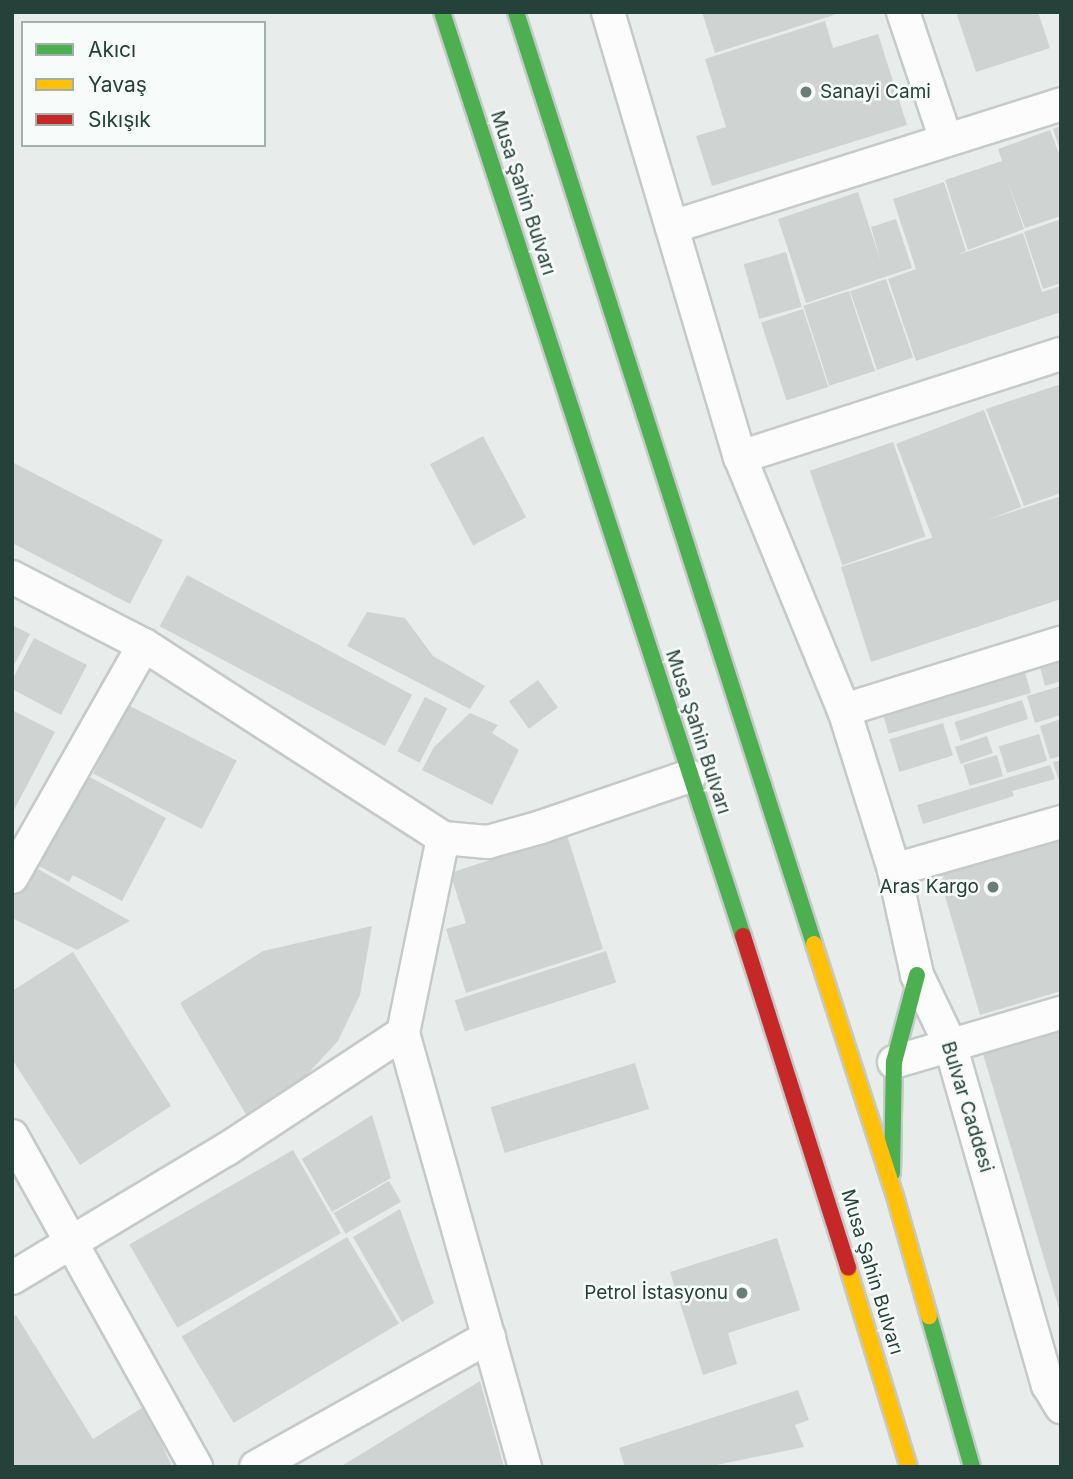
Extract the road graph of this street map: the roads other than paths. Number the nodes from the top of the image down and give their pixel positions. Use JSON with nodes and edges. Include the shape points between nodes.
{"nodes":[{"id":1,"x":442,"y":12,"type":"edge"},
{"id":2,"x":516,"y":12,"type":"edge"},
{"id":3,"x":608,"y":12,"type":"edge"},
{"id":4,"x":904,"y":12,"type":"edge"},
{"id":5,"x":1061,"y":104,"type":"edge"},
{"id":6,"x":946,"y":140,"type":"junction"},
{"id":7,"x":671,"y":227,"type":"junction"},
{"id":8,"x":1061,"y":354,"type":"edge"},
{"id":9,"x":740,"y":457,"type":"junction"},
{"id":10,"x":12,"y":577,"type":"edge"},
{"id":11,"x":1061,"y":643,"type":"edge"},
{"id":12,"x":144,"y":645,"type":"junction"},
{"id":13,"x":844,"y":710,"type":"junction"},
{"id":14,"x":690,"y":776,"type":"junction"},
{"id":15,"x":1061,"y":822,"type":"edge"},
{"id":16,"x":23,"y":829,"type":"edge"},
{"id":17,"x":443,"y":838,"type":"junction"},
{"id":18,"x":894,"y":870,"type":"junction"},
{"id":19,"x":12,"y":877,"type":"edge"},
{"id":20,"x":917,"y":975,"type":"junction"},
{"id":21,"x":1061,"y":1013,"type":"edge"},
{"id":22,"x":403,"y":1033,"type":"junction"},
{"id":23,"x":950,"y":1044,"type":"junction"},
{"id":24,"x":894,"y":1062,"type":"junction"},
{"id":25,"x":12,"y":1136,"type":"edge"},
{"id":26,"x":71,"y":1240,"type":"junction"},
{"id":27,"x":12,"y":1278,"type":"edge"},
{"id":28,"x":927,"y":1308,"type":"junction"},
{"id":29,"x":489,"y":1337,"type":"junction"},
{"id":30,"x":1055,"y":1396,"type":"edge"},
{"id":31,"x":196,"y":1467,"type":"edge"},
{"id":32,"x":256,"y":1467,"type":"edge"},
{"id":33,"x":526,"y":1467,"type":"edge"},
{"id":34,"x":909,"y":1467,"type":"edge"},
{"id":35,"x":972,"y":1467,"type":"edge"}],
"edges":[{"from":1,"to":14,"type":"main road","name":"Musa Şahin Bulvarı"},
{"from":2,"to":28,"type":"main road"},
{"from":3,"to":7,"type":"street","name":"Bulvar Caddesi"},
{"from":4,"to":6,"type":"street"},
{"from":5,"to":6,"type":"street"},
{"from":6,"to":7,"type":"street"},
{"from":7,"to":9,"type":"street","name":"Bulvar Caddesi"},
{"from":8,"to":9,"type":"street"},
{"from":9,"to":13,"type":"street","name":"Bulvar Caddesi"},
{"from":10,"to":12,"type":"street"},
{"from":11,"to":13,"type":"street"},
{"from":12,"to":16,"type":"street"},
{"from":12,"to":17,"type":"street"},
{"from":13,"to":18,"type":"street","name":"Bulvar Caddesi"},
{"from":14,"to":17,"type":"street","via":[[488,842]]},
{"from":14,"to":34,"type":"main road","name":"Musa Şahin Bulvarı","via":[[804,1122]]},
{"from":15,"to":18,"type":"street"},
{"from":16,"to":19,"type":"street"},
{"from":17,"to":22,"type":"street"},
{"from":18,"to":20,"type":"street","name":"Bulvar Caddesi"},
{"from":20,"to":23,"type":"street","name":"Bulvar Caddesi"},
{"from":20,"to":24,"type":"main road"},
{"from":21,"to":23,"type":"street"},
{"from":22,"to":26,"type":"street","via":[[227,1149]]},
{"from":22,"to":29,"type":"street"},
{"from":23,"to":24,"type":"street"},
{"from":23,"to":30,"type":"street","name":"Bulvar Caddesi"},
{"from":24,"to":28,"type":"main road","via":[[890,1167]]},
{"from":25,"to":26,"type":"street"},
{"from":26,"to":27,"type":"street"},
{"from":26,"to":31,"type":"street"},
{"from":28,"to":35,"type":"main road"},
{"from":29,"to":32,"type":"street"},
{"from":29,"to":33,"type":"street"}]}
